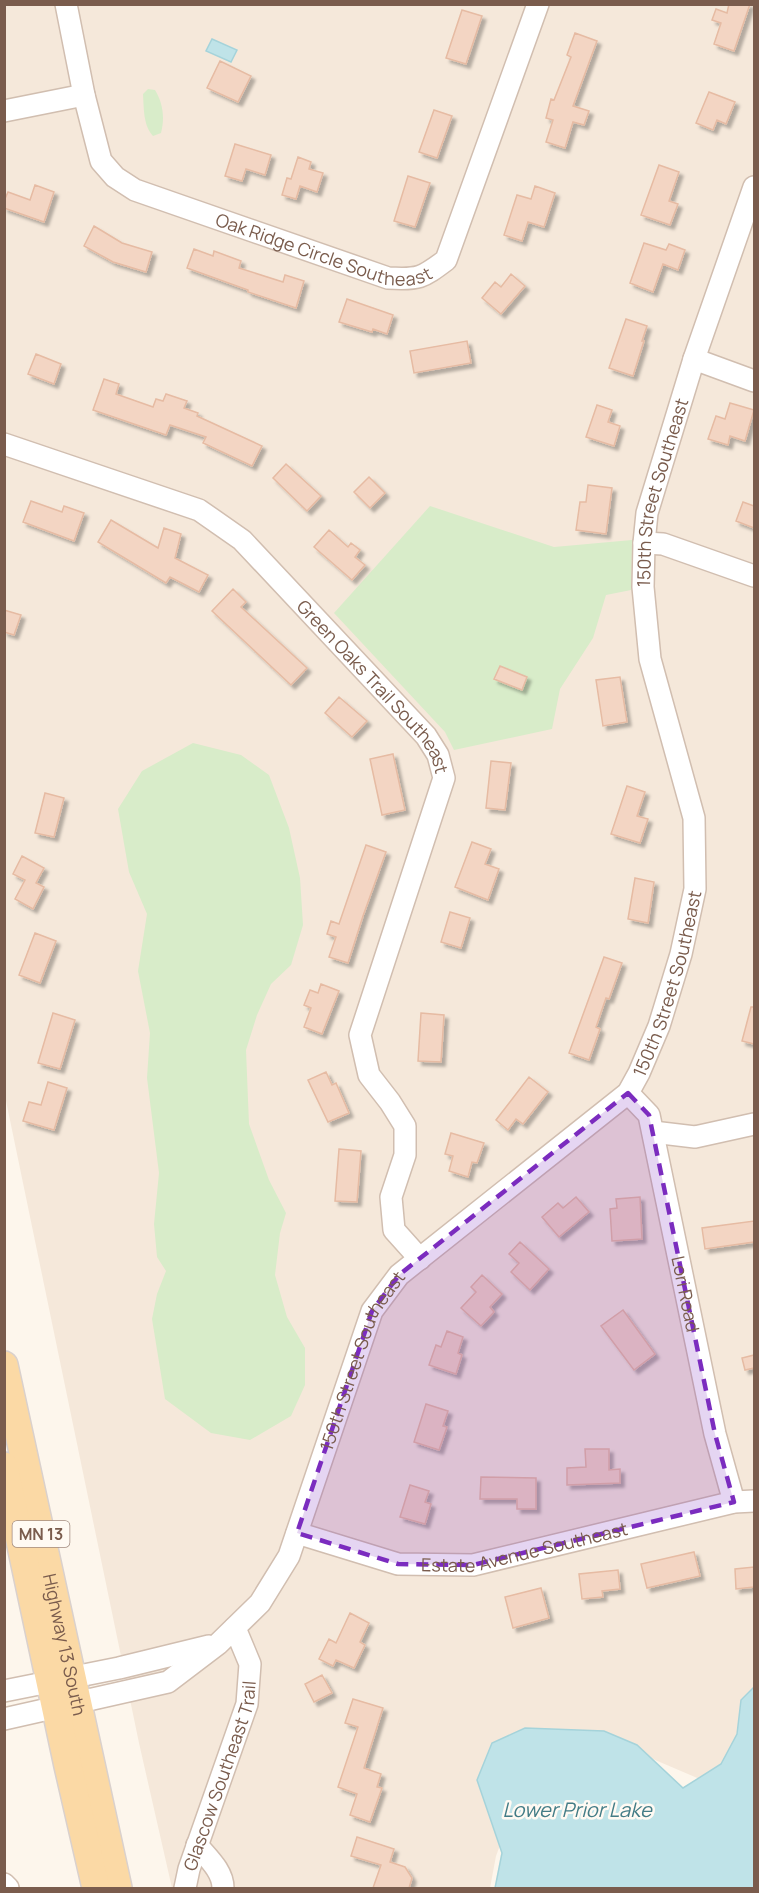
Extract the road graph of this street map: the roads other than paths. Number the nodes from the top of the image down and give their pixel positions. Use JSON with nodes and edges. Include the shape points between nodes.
{"nodes":[{"id":1,"x":66,"y":4,"type":"edge"},
{"id":2,"x":538,"y":4,"type":"edge"},
{"id":3,"x":84,"y":94,"type":"junction"},
{"id":4,"x":4,"y":111,"type":"edge"},
{"id":5,"x":754,"y":187,"type":"edge"},
{"id":6,"x":694,"y":359,"type":"junction"},
{"id":7,"x":754,"y":381,"type":"edge"},
{"id":8,"x":4,"y":444,"type":"edge"},
{"id":9,"x":644,"y":543,"type":"junction"},
{"id":10,"x":754,"y":576,"type":"edge"},
{"id":11,"x":628,"y":1093,"type":"junction"},
{"id":12,"x":754,"y":1124,"type":"edge"},
{"id":13,"x":653,"y":1132,"type":"junction"},
{"id":14,"x":420,"y":1259,"type":"junction"},
{"id":15,"x":4,"y":1365,"type":"edge"},
{"id":16,"x":4,"y":1466,"type":"edge"},
{"id":17,"x":744,"y":1502,"type":"edge"},
{"id":18,"x":297,"y":1533,"type":"junction"},
{"id":19,"x":235,"y":1628,"type":"junction"},
{"id":20,"x":218,"y":1644,"type":"junction"},
{"id":21,"x":61,"y":1679,"type":"junction"},
{"id":22,"x":4,"y":1691,"type":"edge"},
{"id":23,"x":67,"y":1706,"type":"junction"},
{"id":24,"x":4,"y":1719,"type":"edge"},
{"id":25,"x":197,"y":1845,"type":"junction"},
{"id":26,"x":4,"y":1884,"type":"edge"},
{"id":27,"x":8,"y":1888,"type":"edge"},
{"id":28,"x":96,"y":1888,"type":"edge"},
{"id":29,"x":118,"y":1888,"type":"edge"},
{"id":30,"x":185,"y":1888,"type":"edge"},
{"id":31,"x":223,"y":1888,"type":"edge"}],
"edges":[{"from":1,"to":3,"type":"street","name":"Oak Ridge Circle Southeast"},
{"from":2,"to":3,"type":"street","name":"Oak Ridge Circle Southeast","via":[[446,260],[426,275],[409,279],[388,278],[135,190],[115,177],[101,161]]},
{"from":3,"to":4,"type":"street"},
{"from":5,"to":6,"type":"street","name":"150th Street Southeast"},
{"from":6,"to":7,"type":"street"},
{"from":6,"to":9,"type":"street","name":"150th Street Southeast","via":[[648,513]]},
{"from":8,"to":14,"type":"street","name":"Green Oaks Trail Southeast","via":[[199,510],[242,540],[426,736],[438,755],[444,778],[360,1035],[369,1075],[405,1126],[405,1155],[391,1197],[394,1230]]},
{"from":9,"to":10,"type":"street","via":[[663,544]]},
{"from":9,"to":11,"type":"street","name":"150th Street Southeast","via":[[643,587],[650,659],[694,818],[695,889],[659,1026]]},
{"from":11,"to":13,"type":"street","name":"Lori Road","via":[[649,1115]]},
{"from":11,"to":14,"type":"street","name":"150th Street Southeast"},
{"from":12,"to":13,"type":"street","via":[[695,1137]]},
{"from":13,"to":17,"type":"street","name":"Lori Road","via":[[716,1434]]},
{"from":14,"to":18,"type":"street","name":"150th Street Southeast","via":[[399,1275],[372,1311]]},
{"from":15,"to":21,"type":"main road","name":"Highway 13 South","number":"MN 13"},
{"from":16,"to":21,"type":"main road","name":"Highway 13 South","number":"MN 13"},
{"from":17,"to":18,"type":"street","name":"Estate Avenue Southeast","via":[[472,1565],[398,1564]]},
{"from":18,"to":19,"type":"street","name":"150th Street Southeast","via":[[289,1556],[260,1604]]},
{"from":19,"to":20,"type":"street","name":"150th Street Southeast"},
{"from":19,"to":25,"type":"street","name":"Glascow Southeast Trail","via":[[250,1664],[247,1704]]},
{"from":20,"to":21,"type":"street","name":"150th Street Southeast"},
{"from":20,"to":23,"type":"street","name":"150th Street Southeast","via":[[168,1682]]},
{"from":21,"to":22,"type":"street","name":"150th Street Southeast"},
{"from":21,"to":23,"type":"main road","name":"Highway 13 South","number":"MN 13"},
{"from":23,"to":24,"type":"street","name":"150th Street Southeast"},
{"from":23,"to":28,"type":"main road","name":"Highway 13 South","number":"MN 13"},
{"from":23,"to":29,"type":"main road","name":"Highway 13 South","number":"MN 13"},
{"from":25,"to":30,"type":"street","name":"Glascow Southeast Trail"},
{"from":25,"to":31,"type":"street","via":[[217,1869]]},
{"from":26,"to":27,"type":"street"}]}
